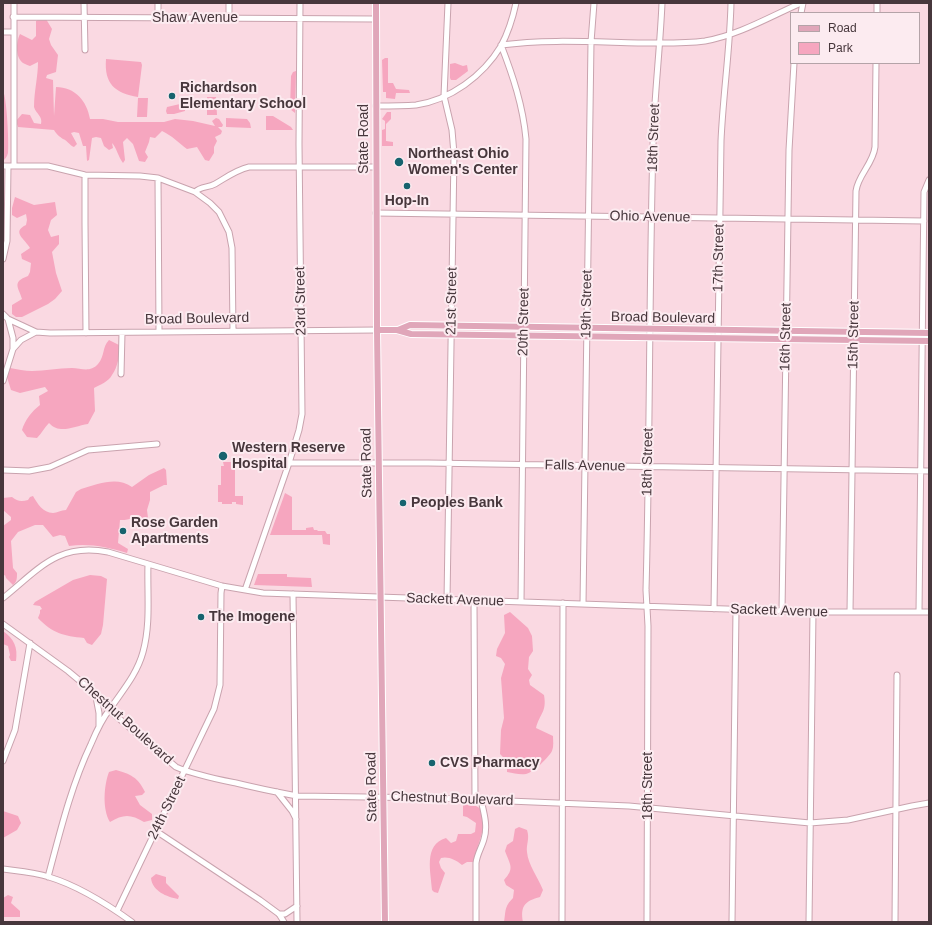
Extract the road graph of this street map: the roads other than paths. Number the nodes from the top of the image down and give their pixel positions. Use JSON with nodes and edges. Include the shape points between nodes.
{"nodes":[{"id":1,"x":14,"y":3,"type":"edge"},
{"id":2,"x":84,"y":3,"type":"edge"},
{"id":3,"x":158,"y":3,"type":"edge"},
{"id":4,"x":229,"y":3,"type":"edge"},
{"id":5,"x":300,"y":3,"type":"edge"},
{"id":6,"x":376,"y":3,"type":"edge"},
{"id":7,"x":448,"y":3,"type":"edge"},
{"id":8,"x":516,"y":3,"type":"edge"},
{"id":9,"x":594,"y":3,"type":"edge"},
{"id":10,"x":662,"y":3,"type":"edge"},
{"id":11,"x":731,"y":3,"type":"edge"},
{"id":12,"x":802,"y":3,"type":"edge"},
{"id":13,"x":13,"y":17,"type":"junction"},
{"id":14,"x":84,"y":18,"type":"junction"},
{"id":15,"x":158,"y":18,"type":"junction"},
{"id":16,"x":229,"y":18,"type":"junction"},
{"id":17,"x":300,"y":19,"type":"junction"},
{"id":18,"x":376,"y":19,"type":"junction"},
{"id":19,"x":3,"y":32,"type":"edge"},
{"id":20,"x":13,"y":32,"type":"junction"},
{"id":21,"x":730,"y":34,"type":"junction"},
{"id":22,"x":591,"y":42,"type":"junction"},
{"id":23,"x":660,"y":43,"type":"junction"},
{"id":24,"x":501,"y":45,"type":"junction"},
{"id":25,"x":85,"y":50,"type":"dead end"},
{"id":26,"x":794,"y":64,"type":"edge"},
{"id":27,"x":876,"y":64,"type":"edge"},
{"id":28,"x":444,"y":96,"type":"junction"},
{"id":29,"x":376,"y":106,"type":"junction"},
{"id":30,"x":8,"y":166,"type":"edge"},
{"id":31,"x":299,"y":167,"type":"junction"},
{"id":32,"x":376,"y":167,"type":"junction"},
{"id":33,"x":85,"y":175,"type":"junction"},
{"id":34,"x":158,"y":178,"type":"junction"},
{"id":35,"x":929,"y":180,"type":"edge"},
{"id":36,"x":195,"y":192,"type":"junction"},
{"id":37,"x":376,"y":213,"type":"junction"},
{"id":38,"x":453,"y":214,"type":"junction"},
{"id":39,"x":526,"y":215,"type":"junction"},
{"id":40,"x":589,"y":216,"type":"junction"},
{"id":41,"x":652,"y":217,"type":"junction"},
{"id":42,"x":720,"y":218,"type":"junction"},
{"id":43,"x":788,"y":219,"type":"junction"},
{"id":44,"x":856,"y":220,"type":"junction"},
{"id":45,"x":924,"y":221,"type":"junction"},
{"id":46,"x":3,"y":259,"type":"edge"},
{"id":47,"x":3,"y":314,"type":"edge"},
{"id":48,"x":8,"y":319,"type":"junction"},
{"id":49,"x":452,"y":326,"type":"junction"},
{"id":50,"x":524,"y":327,"type":"junction"},
{"id":51,"x":586,"y":328,"type":"junction"},
{"id":52,"x":301,"y":330,"type":"junction"},
{"id":53,"x":377,"y":330,"type":"junction"},
{"id":54,"x":397,"y":330,"type":"junction"},
{"id":55,"x":650,"y":330,"type":"junction"},
{"id":56,"x":718,"y":330,"type":"junction"},
{"id":57,"x":233,"y":331,"type":"junction"},
{"id":58,"x":36,"y":332,"type":"junction"},
{"id":59,"x":159,"y":332,"type":"junction"},
{"id":60,"x":786,"y":332,"type":"junction"},
{"id":61,"x":86,"y":333,"type":"junction"},
{"id":62,"x":122,"y":333,"type":"junction"},
{"id":63,"x":854,"y":333,"type":"junction"},
{"id":64,"x":926,"y":333,"type":"edge"},
{"id":65,"x":451,"y":334,"type":"junction"},
{"id":66,"x":524,"y":335,"type":"junction"},
{"id":67,"x":586,"y":336,"type":"junction"},
{"id":68,"x":650,"y":337,"type":"junction"},
{"id":69,"x":718,"y":338,"type":"junction"},
{"id":70,"x":786,"y":339,"type":"junction"},
{"id":71,"x":854,"y":340,"type":"junction"},
{"id":72,"x":926,"y":341,"type":"edge"},
{"id":73,"x":13,"y":349,"type":"junction"},
{"id":74,"x":121,"y":374,"type":"dead end"},
{"id":75,"x":3,"y":382,"type":"edge"},
{"id":76,"x":157,"y":444,"type":"dead end"},
{"id":77,"x":379,"y":462,"type":"junction"},
{"id":78,"x":289,"y":463,"type":"junction"},
{"id":79,"x":450,"y":463,"type":"junction"},
{"id":80,"x":522,"y":465,"type":"junction"},
{"id":81,"x":585,"y":465,"type":"junction"},
{"id":82,"x":648,"y":466,"type":"junction"},
{"id":83,"x":716,"y":468,"type":"junction"},
{"id":84,"x":784,"y":469,"type":"junction"},
{"id":85,"x":3,"y":470,"type":"edge"},
{"id":86,"x":852,"y":470,"type":"junction"},
{"id":87,"x":920,"y":471,"type":"junction"},
{"id":88,"x":929,"y":471,"type":"edge"},
{"id":89,"x":148,"y":564,"type":"junction"},
{"id":90,"x":222,"y":586,"type":"junction"},
{"id":91,"x":246,"y":590,"type":"junction"},
{"id":92,"x":293,"y":594,"type":"junction"},
{"id":93,"x":3,"y":598,"type":"edge"},
{"id":94,"x":381,"y":598,"type":"junction"},
{"id":95,"x":447,"y":600,"type":"junction"},
{"id":96,"x":474,"y":601,"type":"junction"},
{"id":97,"x":521,"y":602,"type":"junction"},
{"id":98,"x":563,"y":603,"type":"junction"},
{"id":99,"x":583,"y":604,"type":"junction"},
{"id":100,"x":647,"y":606,"type":"junction"},
{"id":101,"x":714,"y":609,"type":"junction"},
{"id":102,"x":736,"y":610,"type":"junction"},
{"id":103,"x":782,"y":611,"type":"junction"},
{"id":104,"x":813,"y":612,"type":"junction"},
{"id":105,"x":850,"y":612,"type":"junction"},
{"id":106,"x":919,"y":612,"type":"junction"},
{"id":107,"x":929,"y":612,"type":"edge"},
{"id":108,"x":3,"y":624,"type":"edge"},
{"id":109,"x":30,"y":643,"type":"junction"},
{"id":110,"x":897,"y":675,"type":"dead end"},
{"id":111,"x":95,"y":696,"type":"junction"},
{"id":112,"x":109,"y":710,"type":"junction"},
{"id":113,"x":99,"y":730,"type":"junction"},
{"id":114,"x":3,"y":761,"type":"edge"},
{"id":115,"x":185,"y":771,"type":"junction"},
{"id":116,"x":277,"y":792,"type":"junction"},
{"id":117,"x":297,"y":796,"type":"junction"},
{"id":118,"x":384,"y":796,"type":"junction"},
{"id":119,"x":475,"y":800,"type":"junction"},
{"id":120,"x":481,"y":800,"type":"junction"},
{"id":121,"x":562,"y":803,"type":"junction"},
{"id":122,"x":929,"y":803,"type":"edge"},
{"id":123,"x":648,"y":807,"type":"junction"},
{"id":124,"x":895,"y":810,"type":"junction"},
{"id":125,"x":734,"y":815,"type":"junction"},
{"id":126,"x":296,"y":820,"type":"junction"},
{"id":127,"x":810,"y":822,"type":"junction"},
{"id":128,"x":156,"y":831,"type":"junction"},
{"id":129,"x":3,"y":869,"type":"edge"},
{"id":130,"x":48,"y":877,"type":"junction"},
{"id":131,"x":297,"y":906,"type":"junction"},
{"id":132,"x":117,"y":911,"type":"junction"},
{"id":133,"x":279,"y":914,"type":"junction"},
{"id":134,"x":132,"y":922,"type":"edge"},
{"id":135,"x":284,"y":922,"type":"edge"},
{"id":136,"x":297,"y":922,"type":"edge"},
{"id":137,"x":385,"y":922,"type":"edge"},
{"id":138,"x":476,"y":922,"type":"edge"},
{"id":139,"x":562,"y":922,"type":"edge"},
{"id":140,"x":648,"y":922,"type":"edge"},
{"id":141,"x":732,"y":922,"type":"edge"},
{"id":142,"x":808,"y":922,"type":"edge"},
{"id":143,"x":895,"y":922,"type":"edge"}],
"edges":[{"from":1,"to":13,"type":"street"},
{"from":2,"to":14,"type":"street"},
{"from":3,"to":15,"type":"street"},
{"from":4,"to":16,"type":"street"},
{"from":5,"to":17,"type":"street","name":"23rd Street"},
{"from":6,"to":18,"type":"main road","name":"State Road"},
{"from":7,"to":28,"type":"street","name":"21st Street"},
{"from":8,"to":24,"type":"street"},
{"from":9,"to":22,"type":"street","name":"19th Street"},
{"from":10,"to":23,"type":"street","name":"18th Street"},
{"from":11,"to":21,"type":"street","name":"17th Street"},
{"from":12,"to":21,"type":"street","via":[[754,26]]},
{"from":13,"to":14,"type":"street","name":"Shaw Avenue"},
{"from":13,"to":20,"type":"street"},
{"from":14,"to":15,"type":"street","name":"Shaw Avenue"},
{"from":14,"to":25,"type":"street"},
{"from":15,"to":16,"type":"street","name":"Shaw Avenue"},
{"from":16,"to":17,"type":"street","name":"Shaw Avenue"},
{"from":17,"to":18,"type":"street","name":"Shaw Avenue"},
{"from":17,"to":31,"type":"street","name":"23rd Street"},
{"from":18,"to":29,"type":"main road","name":"State Road"},
{"from":19,"to":20,"type":"street"},
{"from":20,"to":30,"type":"street"},
{"from":21,"to":23,"type":"street","via":[[694,42]]},
{"from":21,"to":42,"type":"street","name":"17th Street","via":[[722,118]]},
{"from":22,"to":23,"type":"street"},
{"from":22,"to":24,"type":"street","via":[[546,41]]},
{"from":22,"to":40,"type":"street","name":"19th Street"},
{"from":23,"to":41,"type":"street","name":"18th Street","via":[[654,125]]},
{"from":24,"to":28,"type":"street","via":[[474,78]]},
{"from":24,"to":39,"type":"street","name":"20th Street","via":[[515,83],[524,119],[527,155]]},
{"from":26,"to":43,"type":"street","name":"16th Street"},
{"from":27,"to":44,"type":"street","name":"15th Street","via":[[876,147],[857,187]]},
{"from":28,"to":29,"type":"street","via":[[416,105]]},
{"from":28,"to":38,"type":"street","name":"21st Street","via":[[454,146]]},
{"from":29,"to":32,"type":"main road","name":"State Road"},
{"from":30,"to":33,"type":"street","via":[[48,166]]},
{"from":30,"to":46,"type":"street","via":[[7,241]]},
{"from":31,"to":32,"type":"street"},
{"from":31,"to":36,"type":"street","via":[[249,167]]},
{"from":31,"to":52,"type":"street","name":"23rd Street"},
{"from":32,"to":37,"type":"main road","name":"State Road"},
{"from":33,"to":34,"type":"street"},
{"from":33,"to":61,"type":"street"},
{"from":34,"to":36,"type":"street"},
{"from":34,"to":59,"type":"street"},
{"from":35,"to":45,"type":"street","via":[[924,192]]},
{"from":36,"to":57,"type":"street","via":[[219,212],[229,232],[232,248]]},
{"from":37,"to":38,"type":"street","name":"Ohio Avenue"},
{"from":37,"to":53,"type":"main road","name":"State Road"},
{"from":38,"to":39,"type":"street","name":"Ohio Avenue"},
{"from":38,"to":49,"type":"street","name":"21st Street"},
{"from":39,"to":40,"type":"street","name":"Ohio Avenue"},
{"from":39,"to":50,"type":"street","name":"20th Street"},
{"from":40,"to":41,"type":"street","name":"Ohio Avenue"},
{"from":40,"to":51,"type":"street","name":"19th Street"},
{"from":41,"to":42,"type":"street","name":"Ohio Avenue"},
{"from":41,"to":55,"type":"street","name":"18th Street"},
{"from":42,"to":43,"type":"street","name":"Ohio Avenue"},
{"from":42,"to":56,"type":"street","name":"17th Street"},
{"from":43,"to":44,"type":"street","name":"Ohio Avenue"},
{"from":43,"to":60,"type":"street","name":"16th Street"},
{"from":44,"to":45,"type":"street","name":"Ohio Avenue"},
{"from":44,"to":63,"type":"street","name":"15th Street"},
{"from":45,"to":64,"type":"street"},
{"from":47,"to":48,"type":"street","name":"Broad Boulevard"},
{"from":48,"to":58,"type":"street","name":"Broad Boulevard"},
{"from":48,"to":73,"type":"street"},
{"from":49,"to":50,"type":"main road","name":"Broad Boulevard"},
{"from":49,"to":54,"type":"main road","name":"Broad Boulevard","via":[[410,325]]},
{"from":49,"to":65,"type":"street","name":"21st Street"},
{"from":50,"to":51,"type":"main road","name":"Broad Boulevard"},
{"from":50,"to":66,"type":"street","name":"20th Street"},
{"from":51,"to":55,"type":"main road","name":"Broad Boulevard"},
{"from":51,"to":67,"type":"street","name":"19th Street"},
{"from":52,"to":53,"type":"street","name":"Broad Boulevard"},
{"from":52,"to":57,"type":"street","name":"Broad Boulevard"},
{"from":52,"to":78,"type":"street","name":"23rd Street","via":[[302,414]]},
{"from":53,"to":54,"type":"main road","name":"Broad Boulevard"},
{"from":53,"to":77,"type":"main road","name":"State Road"},
{"from":54,"to":65,"type":"main road","name":"Broad Boulevard","via":[[411,334]]},
{"from":55,"to":56,"type":"main road","name":"Broad Boulevard"},
{"from":55,"to":68,"type":"street","name":"18th Street"},
{"from":56,"to":60,"type":"main road","name":"Broad Boulevard"},
{"from":56,"to":69,"type":"street","name":"17th Street"},
{"from":57,"to":59,"type":"street","name":"Broad Boulevard"},
{"from":58,"to":61,"type":"street","name":"Broad Boulevard"},
{"from":58,"to":73,"type":"street","via":[[20,340]]},
{"from":59,"to":62,"type":"street","name":"Broad Boulevard"},
{"from":60,"to":63,"type":"main road","name":"Broad Boulevard"},
{"from":60,"to":70,"type":"street","name":"16th Street"},
{"from":61,"to":62,"type":"street","name":"Broad Boulevard"},
{"from":62,"to":74,"type":"street"},
{"from":63,"to":64,"type":"main road","name":"Broad Boulevard"},
{"from":63,"to":71,"type":"street","name":"15th Street"},
{"from":64,"to":72,"type":"street"},
{"from":65,"to":66,"type":"main road","name":"Broad Boulevard"},
{"from":65,"to":79,"type":"street","name":"21st Street"},
{"from":66,"to":67,"type":"main road","name":"Broad Boulevard"},
{"from":66,"to":80,"type":"street","name":"20th Street"},
{"from":67,"to":68,"type":"main road","name":"Broad Boulevard"},
{"from":67,"to":81,"type":"street","name":"19th Street"},
{"from":68,"to":69,"type":"main road","name":"Broad Boulevard"},
{"from":68,"to":82,"type":"street","name":"18th Street"},
{"from":69,"to":70,"type":"main road","name":"Broad Boulevard"},
{"from":69,"to":83,"type":"street","name":"17th Street"},
{"from":70,"to":71,"type":"main road","name":"Broad Boulevard"},
{"from":70,"to":84,"type":"street","name":"16th Street"},
{"from":71,"to":72,"type":"main road","name":"Broad Boulevard"},
{"from":71,"to":86,"type":"street","name":"15th Street"},
{"from":72,"to":87,"type":"street"},
{"from":73,"to":75,"type":"street"},
{"from":76,"to":85,"type":"street","via":[[88,450],[50,467]]},
{"from":77,"to":78,"type":"street","name":"Falls Avenue"},
{"from":77,"to":79,"type":"street","name":"Falls Avenue"},
{"from":77,"to":94,"type":"main road","name":"State Road"},
{"from":78,"to":91,"type":"street","name":"23rd Street"},
{"from":79,"to":80,"type":"street","name":"Falls Avenue"},
{"from":79,"to":95,"type":"street","name":"21st Street"},
{"from":80,"to":81,"type":"street","name":"Falls Avenue"},
{"from":80,"to":97,"type":"street","name":"20th Street"},
{"from":81,"to":82,"type":"street","name":"Falls Avenue"},
{"from":81,"to":99,"type":"street","name":"19th Street"},
{"from":82,"to":83,"type":"street","name":"Falls Avenue"},
{"from":82,"to":100,"type":"street","name":"18th Street"},
{"from":83,"to":84,"type":"street","name":"Falls Avenue"},
{"from":83,"to":101,"type":"street","name":"17th Street"},
{"from":84,"to":86,"type":"street","name":"Falls Avenue"},
{"from":84,"to":103,"type":"street","name":"16th Street"},
{"from":86,"to":87,"type":"street","name":"Falls Avenue"},
{"from":86,"to":105,"type":"street","name":"15th Street"},
{"from":87,"to":88,"type":"street","name":"Falls Avenue"},
{"from":87,"to":106,"type":"street"},
{"from":89,"to":90,"type":"street","name":"Sackett Avenue"},
{"from":89,"to":93,"type":"street","name":"Sackett Avenue","via":[[96,549],[68,552],[48,561]]},
{"from":89,"to":112,"type":"street","via":[[147,628],[143,652],[129,684]]},
{"from":90,"to":91,"type":"street","name":"Sackett Avenue"},
{"from":90,"to":115,"type":"street","name":"24th Street","via":[[220,685],[214,709]]},
{"from":91,"to":92,"type":"street","name":"Sackett Avenue"},
{"from":92,"to":94,"type":"street","name":"Sackett Avenue"},
{"from":92,"to":117,"type":"street"},
{"from":94,"to":95,"type":"street","name":"Sackett Avenue"},
{"from":94,"to":118,"type":"main road","name":"State Road"},
{"from":95,"to":96,"type":"street","name":"Sackett Avenue"},
{"from":96,"to":97,"type":"street","name":"Sackett Avenue"},
{"from":96,"to":119,"type":"street"},
{"from":97,"to":98,"type":"street","name":"Sackett Avenue"},
{"from":98,"to":99,"type":"street","name":"Sackett Avenue"},
{"from":98,"to":121,"type":"street"},
{"from":99,"to":100,"type":"street","name":"Sackett Avenue"},
{"from":100,"to":101,"type":"street","name":"Sackett Avenue"},
{"from":100,"to":123,"type":"street","name":"18th Street"},
{"from":101,"to":102,"type":"street","name":"Sackett Avenue"},
{"from":102,"to":103,"type":"street","name":"Sackett Avenue"},
{"from":102,"to":125,"type":"street"},
{"from":103,"to":104,"type":"street","name":"Sackett Avenue"},
{"from":104,"to":105,"type":"street","name":"Sackett Avenue"},
{"from":104,"to":127,"type":"street"},
{"from":105,"to":106,"type":"street","name":"Sackett Avenue"},
{"from":106,"to":107,"type":"street","name":"Sackett Avenue"},
{"from":108,"to":109,"type":"street","name":"Chestnut Boulevard"},
{"from":109,"to":111,"type":"street","name":"Chestnut Boulevard","via":[[68,671]]},
{"from":109,"to":114,"type":"street","via":[[15,730]]},
{"from":110,"to":124,"type":"street"},
{"from":111,"to":112,"type":"street","name":"Chestnut Boulevard"},
{"from":111,"to":113,"type":"street","via":[[100,713]]},
{"from":112,"to":113,"type":"street"},
{"from":112,"to":115,"type":"street","name":"Chestnut Boulevard","via":[[173,765]]},
{"from":113,"to":130,"type":"street","via":[[84,759],[74,787]]},
{"from":115,"to":116,"type":"street","name":"Chestnut Boulevard"},
{"from":115,"to":128,"type":"street","name":"24th Street"},
{"from":116,"to":117,"type":"street","name":"Chestnut Boulevard"},
{"from":116,"to":126,"type":"street"},
{"from":117,"to":118,"type":"street","name":"Chestnut Boulevard"},
{"from":117,"to":126,"type":"street"},
{"from":118,"to":119,"type":"street","name":"Chestnut Boulevard"},
{"from":118,"to":137,"type":"main road","name":"State Road"},
{"from":119,"to":120,"type":"street","name":"Chestnut Boulevard"},
{"from":120,"to":121,"type":"street","name":"Chestnut Boulevard"},
{"from":120,"to":138,"type":"street","via":[[486,827],[476,863]]},
{"from":121,"to":123,"type":"street","name":"Chestnut Boulevard"},
{"from":121,"to":139,"type":"street"},
{"from":122,"to":124,"type":"street","name":"Chestnut Boulevard"},
{"from":123,"to":125,"type":"street","name":"Chestnut Boulevard"},
{"from":123,"to":140,"type":"street","name":"18th Street"},
{"from":124,"to":127,"type":"street","name":"Chestnut Boulevard","via":[[848,820]]},
{"from":124,"to":143,"type":"street"},
{"from":125,"to":127,"type":"street","name":"Chestnut Boulevard"},
{"from":125,"to":141,"type":"street"},
{"from":126,"to":131,"type":"street"},
{"from":127,"to":142,"type":"street"},
{"from":128,"to":132,"type":"street","name":"24th Street"},
{"from":128,"to":133,"type":"street"},
{"from":129,"to":130,"type":"street"},
{"from":130,"to":132,"type":"street","via":[[88,894]]},
{"from":131,"to":133,"type":"street","via":[[286,914]]},
{"from":131,"to":136,"type":"street"},
{"from":132,"to":134,"type":"street"},
{"from":133,"to":135,"type":"street"}]}
